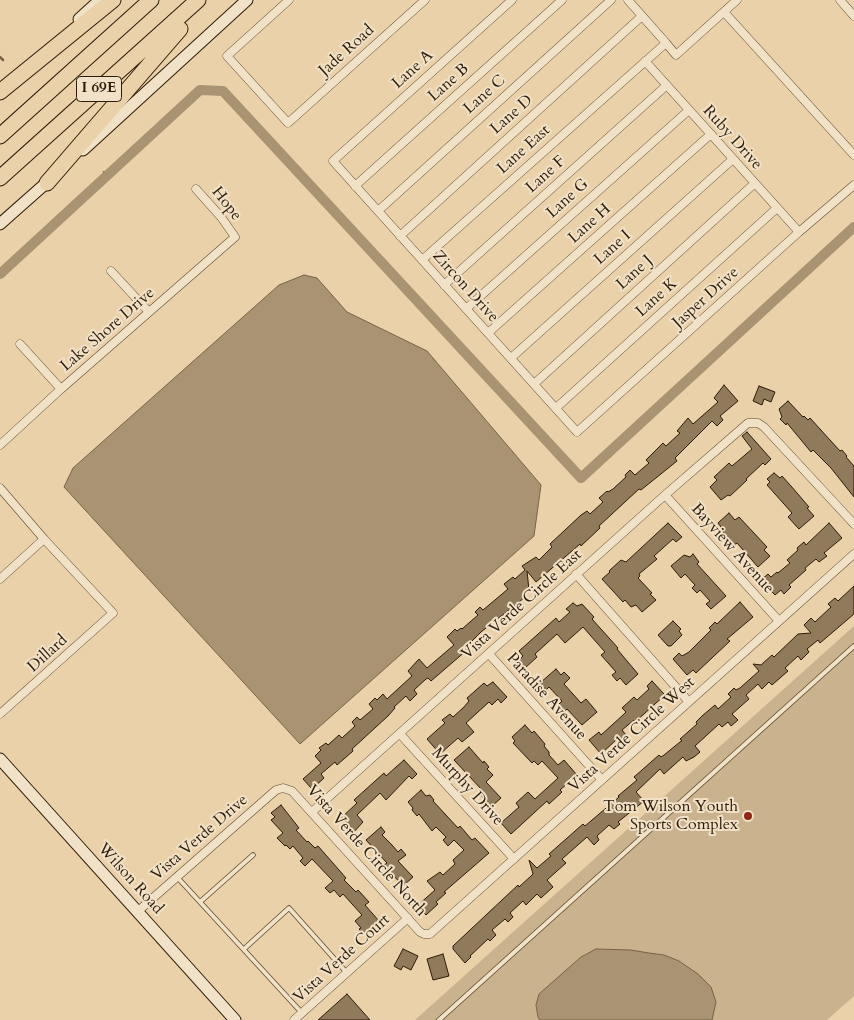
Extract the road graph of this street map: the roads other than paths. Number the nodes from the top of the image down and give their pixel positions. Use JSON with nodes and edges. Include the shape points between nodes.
{"nodes":[{"id":1,"x":100,"y":0,"type":"edge"},
{"id":2,"x":113,"y":0,"type":"edge"},
{"id":3,"x":151,"y":0,"type":"edge"},
{"id":4,"x":198,"y":0,"type":"edge"},
{"id":5,"x":209,"y":0,"type":"edge"},
{"id":6,"x":247,"y":0,"type":"edge"},
{"id":7,"x":289,"y":0,"type":"edge"},
{"id":8,"x":425,"y":0,"type":"edge"},
{"id":9,"x":512,"y":0,"type":"edge"},
{"id":10,"x":562,"y":0,"type":"edge"},
{"id":11,"x":611,"y":0,"type":"edge"},
{"id":12,"x":628,"y":0,"type":"edge"},
{"id":13,"x":737,"y":0,"type":"edge"},
{"id":14,"x":840,"y":0,"type":"edge"},
{"id":15,"x":724,"y":12,"type":"junction"},
{"id":16,"x":642,"y":16,"type":"junction"},
{"id":17,"x":854,"y":16,"type":"edge"},
{"id":18,"x":666,"y":43,"type":"junction"},
{"id":19,"x":646,"y":61,"type":"junction"},
{"id":20,"x":667,"y":85,"type":"junction"},
{"id":21,"x":0,"y":91,"type":"edge"},
{"id":22,"x":689,"y":110,"type":"junction"},
{"id":23,"x":711,"y":134,"type":"junction"},
{"id":24,"x":0,"y":136,"type":"edge"},
{"id":25,"x":854,"y":155,"type":"edge"},
{"id":26,"x":733,"y":159,"type":"junction"},
{"id":27,"x":333,"y":161,"type":"joint"},
{"id":28,"x":0,"y":178,"type":"edge"},
{"id":29,"x":47,"y":183,"type":"junction"},
{"id":30,"x":755,"y":183,"type":"junction"},
{"id":31,"x":854,"y":185,"type":"edge"},
{"id":32,"x":355,"y":186,"type":"junction"},
{"id":33,"x":196,"y":188,"type":"dead end"},
{"id":34,"x":777,"y":208,"type":"junction"},
{"id":35,"x":378,"y":211,"type":"junction"},
{"id":36,"x":0,"y":224,"type":"edge"},
{"id":37,"x":799,"y":232,"type":"junction"},
{"id":38,"x":400,"y":236,"type":"junction"},
{"id":39,"x":234,"y":237,"type":"joint"},
{"id":40,"x":422,"y":260,"type":"junction"},
{"id":41,"x":111,"y":271,"type":"dead end"},
{"id":42,"x":444,"y":285,"type":"junction"},
{"id":43,"x":466,"y":309,"type":"junction"},
{"id":44,"x":149,"y":312,"type":"junction"},
{"id":45,"x":488,"y":333,"type":"junction"},
{"id":46,"x":20,"y":344,"type":"dead end"},
{"id":47,"x":511,"y":358,"type":"junction"},
{"id":48,"x":534,"y":384,"type":"junction"},
{"id":49,"x":61,"y":389,"type":"junction"},
{"id":50,"x":556,"y":408,"type":"junction"},
{"id":51,"x":577,"y":432,"type":"joint"},
{"id":52,"x":0,"y":445,"type":"edge"},
{"id":53,"x":0,"y":488,"type":"edge"},
{"id":54,"x":665,"y":495,"type":"junction"},
{"id":55,"x":854,"y":524,"type":"edge"},
{"id":56,"x":44,"y":540,"type":"junction"},
{"id":57,"x":854,"y":554,"type":"edge"},
{"id":58,"x":576,"y":574,"type":"junction"},
{"id":59,"x":0,"y":579,"type":"edge"},
{"id":60,"x":779,"y":621,"type":"junction"},
{"id":61,"x":854,"y":646,"type":"edge"},
{"id":62,"x":489,"y":654,"type":"junction"},
{"id":63,"x":689,"y":702,"type":"junction"},
{"id":64,"x":0,"y":714,"type":"edge"},
{"id":65,"x":400,"y":734,"type":"junction"},
{"id":66,"x":0,"y":760,"type":"edge"},
{"id":67,"x":602,"y":780,"type":"junction"},
{"id":68,"x":283,"y":788,"type":"joint"},
{"id":69,"x":312,"y":812,"type":"junction"},
{"id":70,"x":253,"y":855,"type":"dead end"},
{"id":71,"x":514,"y":860,"type":"junction"},
{"id":72,"x":177,"y":877,"type":"junction"},
{"id":73,"x":200,"y":902,"type":"junction"},
{"id":74,"x":137,"y":912,"type":"junction"},
{"id":75,"x":408,"y":918,"type":"junction"},
{"id":76,"x":427,"y":934,"type":"joint"},
{"id":77,"x":244,"y":949,"type":"junction"},
{"id":78,"x":346,"y":973,"type":"junction"},
{"id":79,"x":302,"y":1013,"type":"junction"},
{"id":80,"x":235,"y":1020,"type":"edge"},
{"id":81,"x":294,"y":1020,"type":"edge"},
{"id":82,"x":439,"y":1020,"type":"edge"}],
"edges":[{"from":1,"to":21,"type":"main road"},
{"from":2,"to":21,"type":"highway"},
{"from":3,"to":24,"type":"highway","number":"I 69E"},
{"from":4,"to":28,"type":"highway","number":"I 69E"},
{"from":5,"to":29,"type":"highway","via":[[168,41]]},
{"from":6,"to":29,"type":"main road"},
{"from":7,"to":8,"type":"street","name":"Jade Road","via":[[227,56],[288,123]]},
{"from":9,"to":27,"type":"street","name":"Lane A"},
{"from":10,"to":32,"type":"street","name":"Lane B"},
{"from":11,"to":35,"type":"street","name":"Lane C"},
{"from":12,"to":16,"type":"street"},
{"from":13,"to":15,"type":"street"},
{"from":14,"to":17,"type":"street"},
{"from":15,"to":18,"type":"street","via":[[676,55]]},
{"from":15,"to":25,"type":"street"},
{"from":16,"to":18,"type":"street"},
{"from":16,"to":38,"type":"street","name":"Lane D"},
{"from":18,"to":19,"type":"street","name":"Lane East"},
{"from":19,"to":20,"type":"street","name":"Ruby Drive"},
{"from":19,"to":40,"type":"street","name":"Lane East"},
{"from":20,"to":22,"type":"street","name":"Ruby Drive"},
{"from":20,"to":42,"type":"street","name":"Lane F"},
{"from":22,"to":23,"type":"street","name":"Ruby Drive"},
{"from":22,"to":43,"type":"street","name":"Lane G"},
{"from":23,"to":26,"type":"street","name":"Ruby Drive"},
{"from":23,"to":45,"type":"street","name":"Lane H"},
{"from":26,"to":30,"type":"street","name":"Ruby Drive"},
{"from":26,"to":47,"type":"street","name":"Lane I"},
{"from":27,"to":32,"type":"street","name":"Zircon Drive"},
{"from":29,"to":36,"type":"main road"},
{"from":30,"to":34,"type":"street","name":"Ruby Drive"},
{"from":30,"to":48,"type":"street","name":"Lane J"},
{"from":31,"to":37,"type":"street","name":"Jasper Drive"},
{"from":32,"to":35,"type":"street","name":"Zircon Drive"},
{"from":33,"to":39,"type":"street","name":"Hope"},
{"from":34,"to":37,"type":"street","name":"Ruby Drive"},
{"from":34,"to":50,"type":"street","name":"Lane K"},
{"from":35,"to":38,"type":"street","name":"Zircon Drive"},
{"from":37,"to":51,"type":"street","name":"Jasper Drive"},
{"from":38,"to":40,"type":"street","name":"Zircon Drive"},
{"from":39,"to":44,"type":"street","name":"Lake Shore Drive"},
{"from":40,"to":42,"type":"street","name":"Zircon Drive"},
{"from":41,"to":44,"type":"street"},
{"from":42,"to":43,"type":"street","name":"Zircon Drive"},
{"from":43,"to":45,"type":"street","name":"Zircon Drive"},
{"from":44,"to":49,"type":"street","name":"Lake Shore Drive"},
{"from":45,"to":47,"type":"street","name":"Zircon Drive"},
{"from":46,"to":49,"type":"street"},
{"from":47,"to":48,"type":"street","name":"Zircon Drive"},
{"from":48,"to":50,"type":"street","name":"Zircon Drive"},
{"from":49,"to":52,"type":"street","name":"Lake Shore Drive"},
{"from":50,"to":51,"type":"street","name":"Zircon Drive"},
{"from":53,"to":56,"type":"street"},
{"from":54,"to":55,"type":"street","name":"Vista Verde Circle East","via":[[744,425],[752,422],[764,427]]},
{"from":54,"to":58,"type":"street","name":"Vista Verde Circle East"},
{"from":54,"to":60,"type":"street","name":"Bayview Avenue"},
{"from":56,"to":59,"type":"street"},
{"from":56,"to":64,"type":"street","name":"Dillard","via":[[113,614]]},
{"from":57,"to":60,"type":"street","name":"Vista Verde Circle West"},
{"from":58,"to":62,"type":"street","name":"Vista Verde Circle East"},
{"from":58,"to":63,"type":"street"},
{"from":60,"to":63,"type":"street","name":"Vista Verde Circle West"},
{"from":61,"to":82,"type":"lane"},
{"from":62,"to":65,"type":"street","name":"Vista Verde Circle East"},
{"from":62,"to":67,"type":"street","name":"Paradise Avenue"},
{"from":63,"to":67,"type":"street","name":"Vista Verde Circle West"},
{"from":65,"to":69,"type":"street","name":"Vista Verde Circle East"},
{"from":65,"to":71,"type":"street","name":"Murphy Drive"},
{"from":66,"to":74,"type":"main road","name":"Wilson Road"},
{"from":67,"to":71,"type":"street","name":"Vista Verde Circle West"},
{"from":68,"to":69,"type":"street","name":"Vista Verde Circle North","via":[[292,791]]},
{"from":68,"to":72,"type":"street","name":"Vista Verde Drive","via":[[276,790]]},
{"from":69,"to":75,"type":"street","name":"Vista Verde Circle North"},
{"from":70,"to":73,"type":"lane"},
{"from":71,"to":76,"type":"street","name":"Vista Verde Circle West","via":[[434,932]]},
{"from":72,"to":73,"type":"lane"},
{"from":72,"to":74,"type":"street","name":"Vista Verde Drive"},
{"from":73,"to":77,"type":"lane"},
{"from":74,"to":80,"type":"main road","name":"Wilson Road"},
{"from":75,"to":76,"type":"street","name":"Vista Verde Circle North","via":[[420,932]]},
{"from":75,"to":78,"type":"street","name":"Vista Verde Court"},
{"from":77,"to":78,"type":"lane","via":[[289,908]]},
{"from":77,"to":79,"type":"lane"},
{"from":78,"to":79,"type":"street","name":"Vista Verde Court"},
{"from":79,"to":81,"type":"street","name":"Vista Verde Court"}]}
